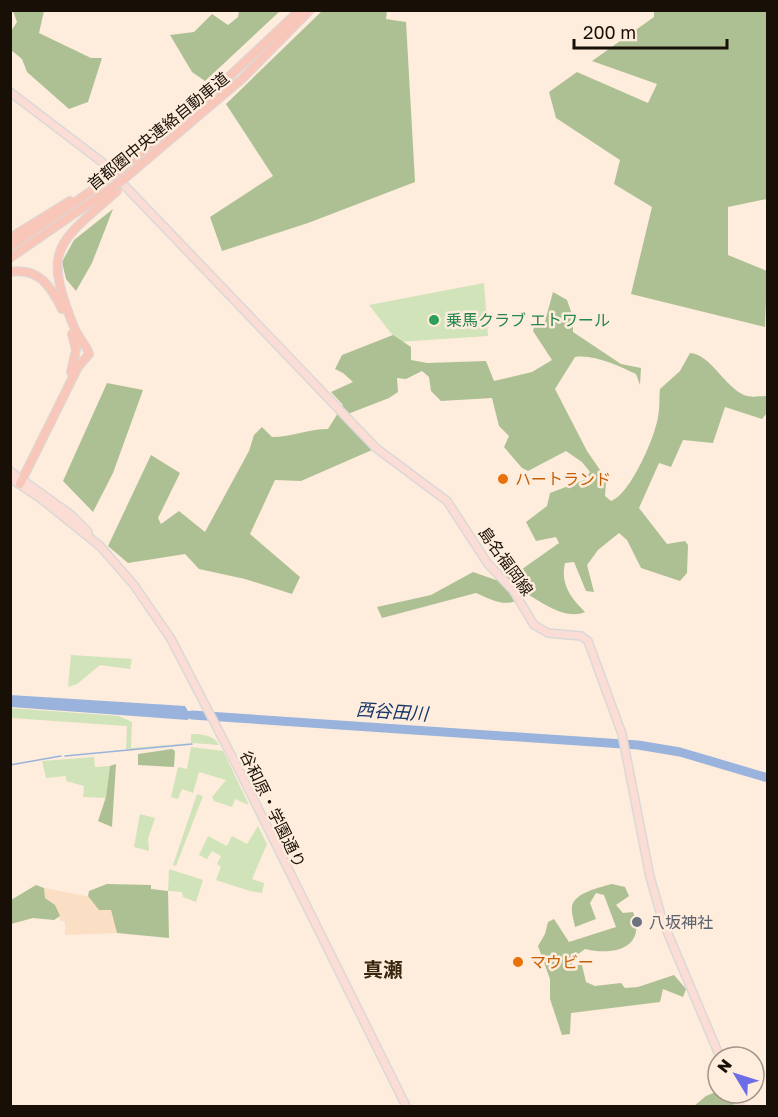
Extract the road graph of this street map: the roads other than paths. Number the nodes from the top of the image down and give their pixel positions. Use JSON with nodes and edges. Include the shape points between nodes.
{"nodes":[{"id":1,"x":300,"y":10,"type":"edge"},
{"id":2,"x":310,"y":10,"type":"edge"},
{"id":3,"x":10,"y":92,"type":"edge"},
{"id":4,"x":106,"y":178,"type":"junction"},
{"id":5,"x":115,"y":189,"type":"junction"},
{"id":6,"x":10,"y":238,"type":"edge"},
{"id":7,"x":10,"y":247,"type":"edge"},
{"id":8,"x":10,"y":258,"type":"edge"},
{"id":9,"x":10,"y":272,"type":"edge"},
{"id":10,"x":59,"y":404,"type":"junction"},
{"id":11,"x":10,"y":471,"type":"edge"},
{"id":12,"x":10,"y":478,"type":"edge"},
{"id":13,"x":21,"y":481,"type":"junction"},
{"id":14,"x":715,"y":1045,"type":"edge"},
{"id":15,"x":406,"y":1107,"type":"edge"}],
"edges":[{"from":1,"to":4,"type":"highway","name":"首都圏中央連絡自動車道","bridge":true,"via":[[255,55]]},
{"from":2,"to":5,"type":"highway","name":"首都圏中央連絡自動車道","bridge":true,"via":[[242,80]]},
{"from":3,"to":14,"type":"main road","name":"島名福岡線","via":[[102,162],[376,448],[447,501],[534,625],[548,633],[581,636],[588,641],[625,743],[649,871],[663,922]]},
{"from":4,"to":6,"type":"highway"},
{"from":4,"to":7,"type":"highway","name":"首都圏中央連絡自動車道"},
{"from":5,"to":8,"type":"highway","name":"首都圏中央連絡自動車道"},
{"from":5,"to":10,"type":"highway","via":[[75,227],[58,255],[56,271],[62,296],[79,340],[89,354]]},
{"from":9,"to":10,"type":"highway","via":[[30,272],[44,280],[55,294],[71,331],[76,357]]},
{"from":10,"to":13,"type":"highway"},
{"from":11,"to":13,"type":"main road","name":"谷和原・学園通り"},
{"from":12,"to":13,"type":"main road","name":"谷和原・学園通り"},
{"from":13,"to":15,"type":"main road","name":"谷和原・学園通り","via":[[80,522],[151,607],[217,725]]}]}
